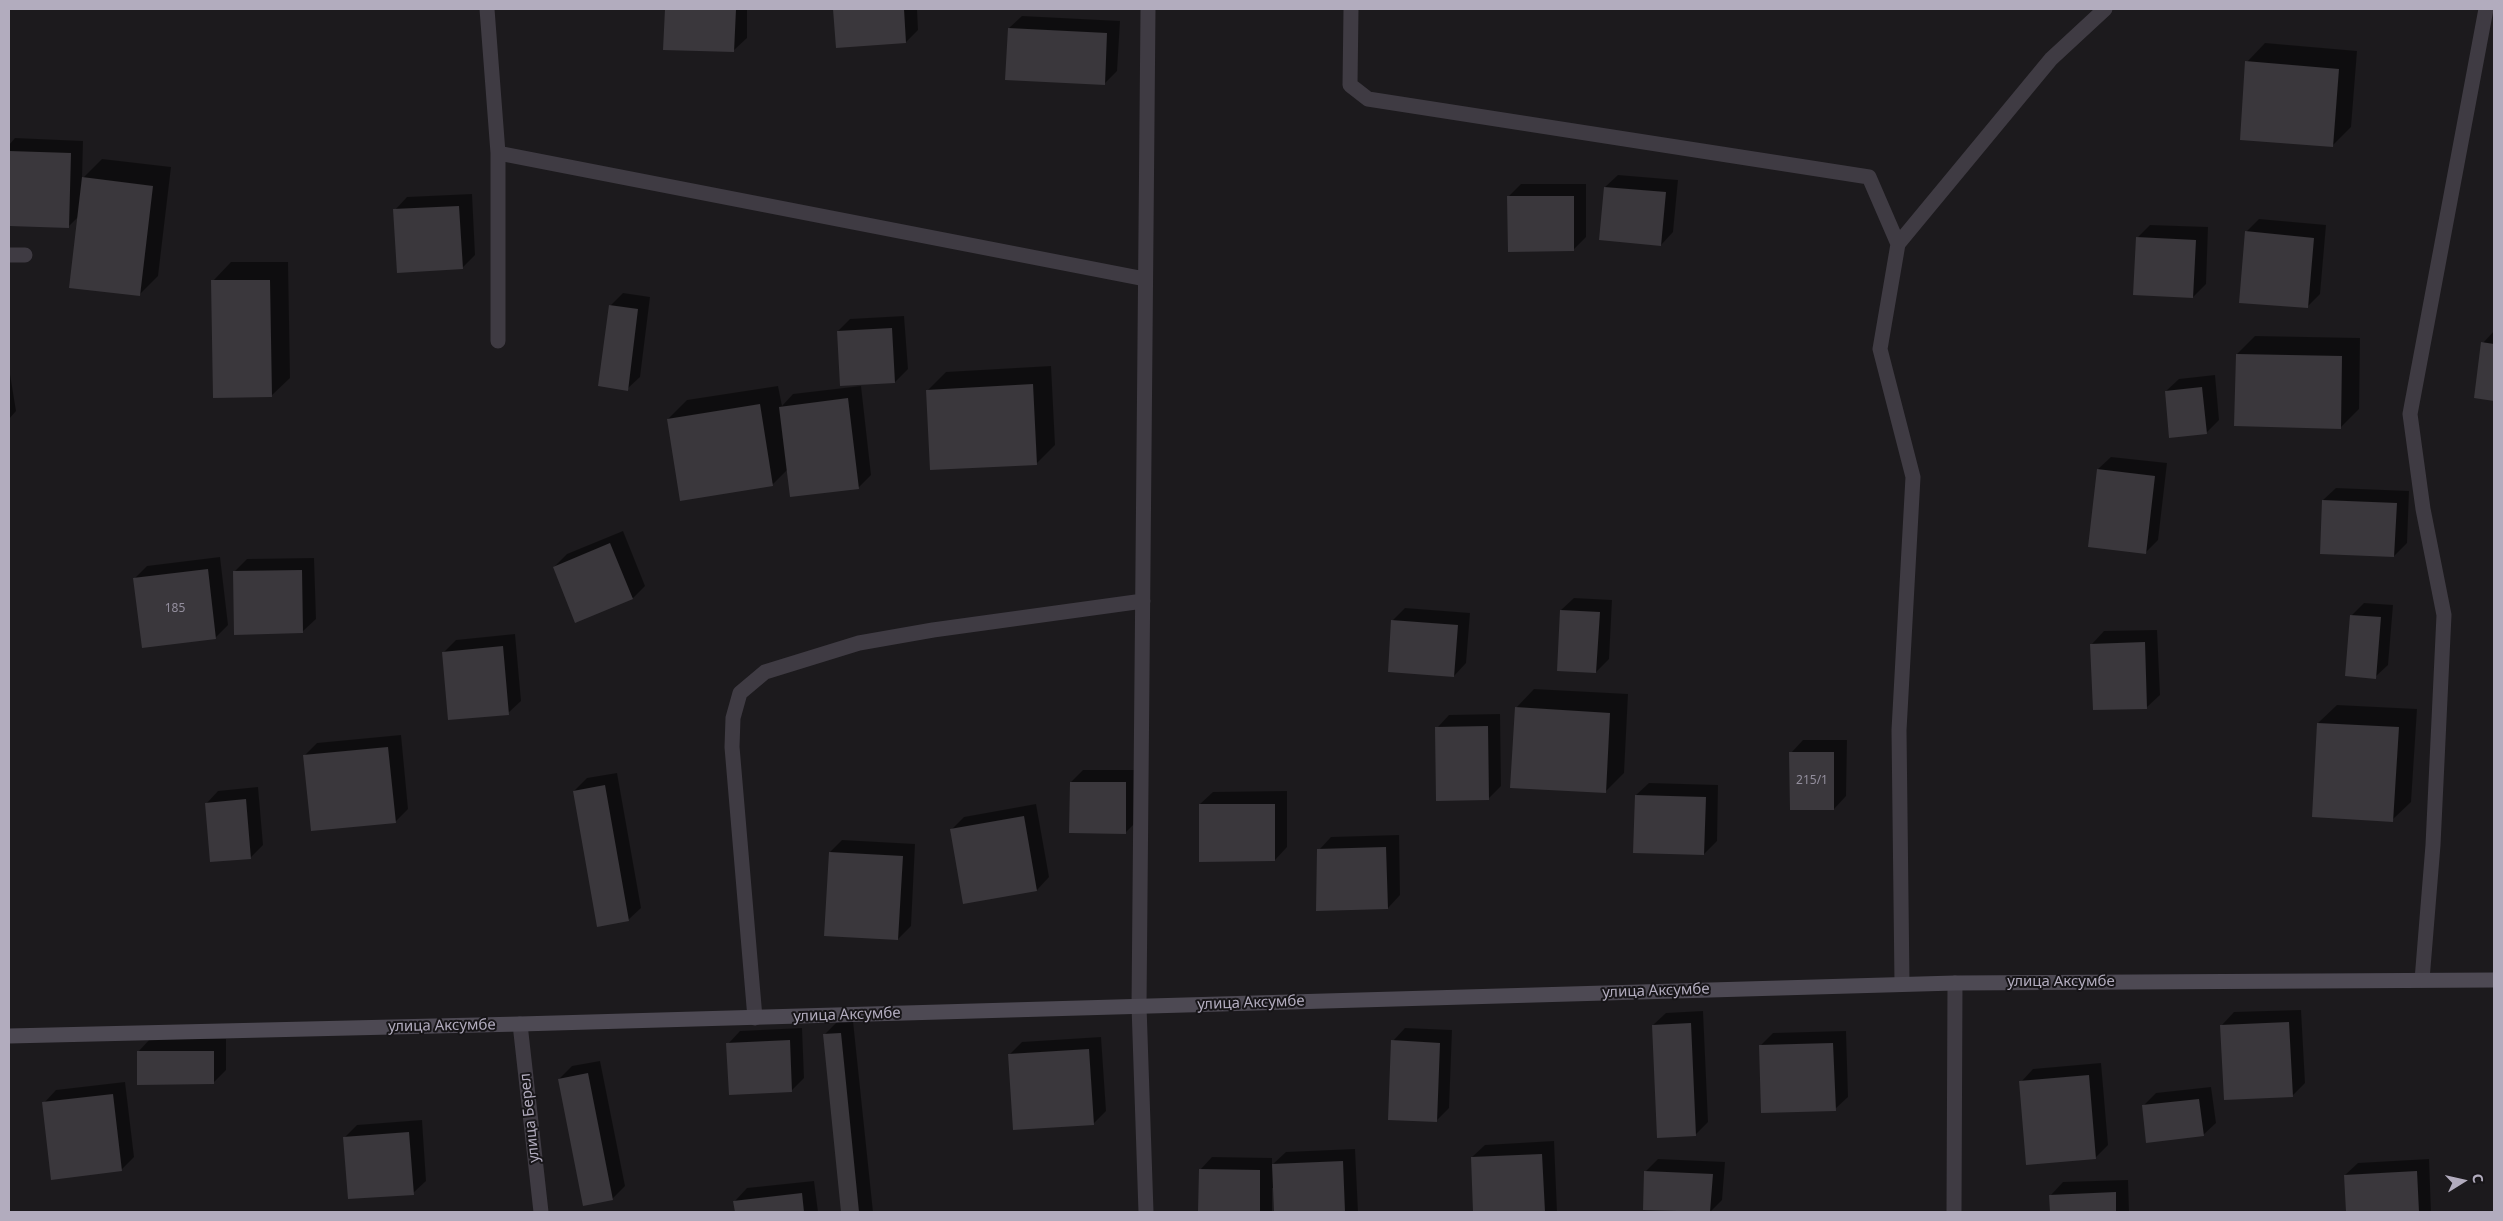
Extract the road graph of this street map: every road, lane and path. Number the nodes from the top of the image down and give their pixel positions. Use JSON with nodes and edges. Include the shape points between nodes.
{"nodes":[{"id":1,"x":487,"y":9,"type":"edge"},
{"id":2,"x":1148,"y":9,"type":"edge"},
{"id":3,"x":1352,"y":9,"type":"edge"},
{"id":4,"x":2105,"y":9,"type":"edge"},
{"id":5,"x":2486,"y":9,"type":"edge"},
{"id":6,"x":498,"y":153,"type":"junction"},
{"id":7,"x":1898,"y":244,"type":"junction"},
{"id":8,"x":9,"y":255,"type":"edge"},
{"id":9,"x":25,"y":255,"type":"dead end"},
{"id":10,"x":1146,"y":279,"type":"junction"},
{"id":11,"x":498,"y":341,"type":"dead end"},
{"id":12,"x":1143,"y":601,"type":"junction"},
{"id":13,"x":2422,"y":980,"type":"junction"},
{"id":14,"x":2494,"y":980,"type":"edge"},
{"id":15,"x":1955,"y":983,"type":"junction"},
{"id":16,"x":1902,"y":984,"type":"junction"},
{"id":17,"x":1140,"y":1006,"type":"junction"},
{"id":18,"x":755,"y":1018,"type":"junction"},
{"id":19,"x":520,"y":1024,"type":"junction"},
{"id":20,"x":9,"y":1036,"type":"edge"},
{"id":21,"x":540,"y":1212,"type":"edge"},
{"id":22,"x":1146,"y":1212,"type":"edge"},
{"id":23,"x":1954,"y":1212,"type":"edge"}],
"edges":[{"from":1,"to":6,"type":"street"},
{"from":2,"to":10,"type":"street"},
{"from":3,"to":7,"type":"street","via":[[1350,85],[1368,99],[1869,177]]},
{"from":4,"to":7,"type":"street","via":[[2051,59]]},
{"from":5,"to":13,"type":"street","via":[[2410,414],[2423,509],[2444,616],[2433,845]]},
{"from":6,"to":10,"type":"street"},
{"from":6,"to":11,"type":"street"},
{"from":7,"to":16,"type":"street","via":[[1880,349],[1913,477],[1899,730]]},
{"from":8,"to":9,"type":"street"},
{"from":10,"to":12,"type":"street"},
{"from":12,"to":17,"type":"street"},
{"from":12,"to":18,"type":"street","via":[[859,643],[765,672],[740,693],[733,718],[732,747]]},
{"from":13,"to":14,"type":"main road","name":"улица Аксумбе"},
{"from":13,"to":15,"type":"main road","name":"улица Аксумбе"},
{"from":15,"to":16,"type":"main road","name":"улица Аксумбе"},
{"from":15,"to":23,"type":"street"},
{"from":16,"to":17,"type":"main road","name":"улица Аксумбе"},
{"from":17,"to":18,"type":"main road","name":"улица Аксумбе"},
{"from":17,"to":22,"type":"street"},
{"from":18,"to":19,"type":"main road","name":"улица Аксумбе"},
{"from":19,"to":20,"type":"main road","name":"улица Аксумбе"},
{"from":19,"to":21,"type":"street","name":"улица Берел"}]}
